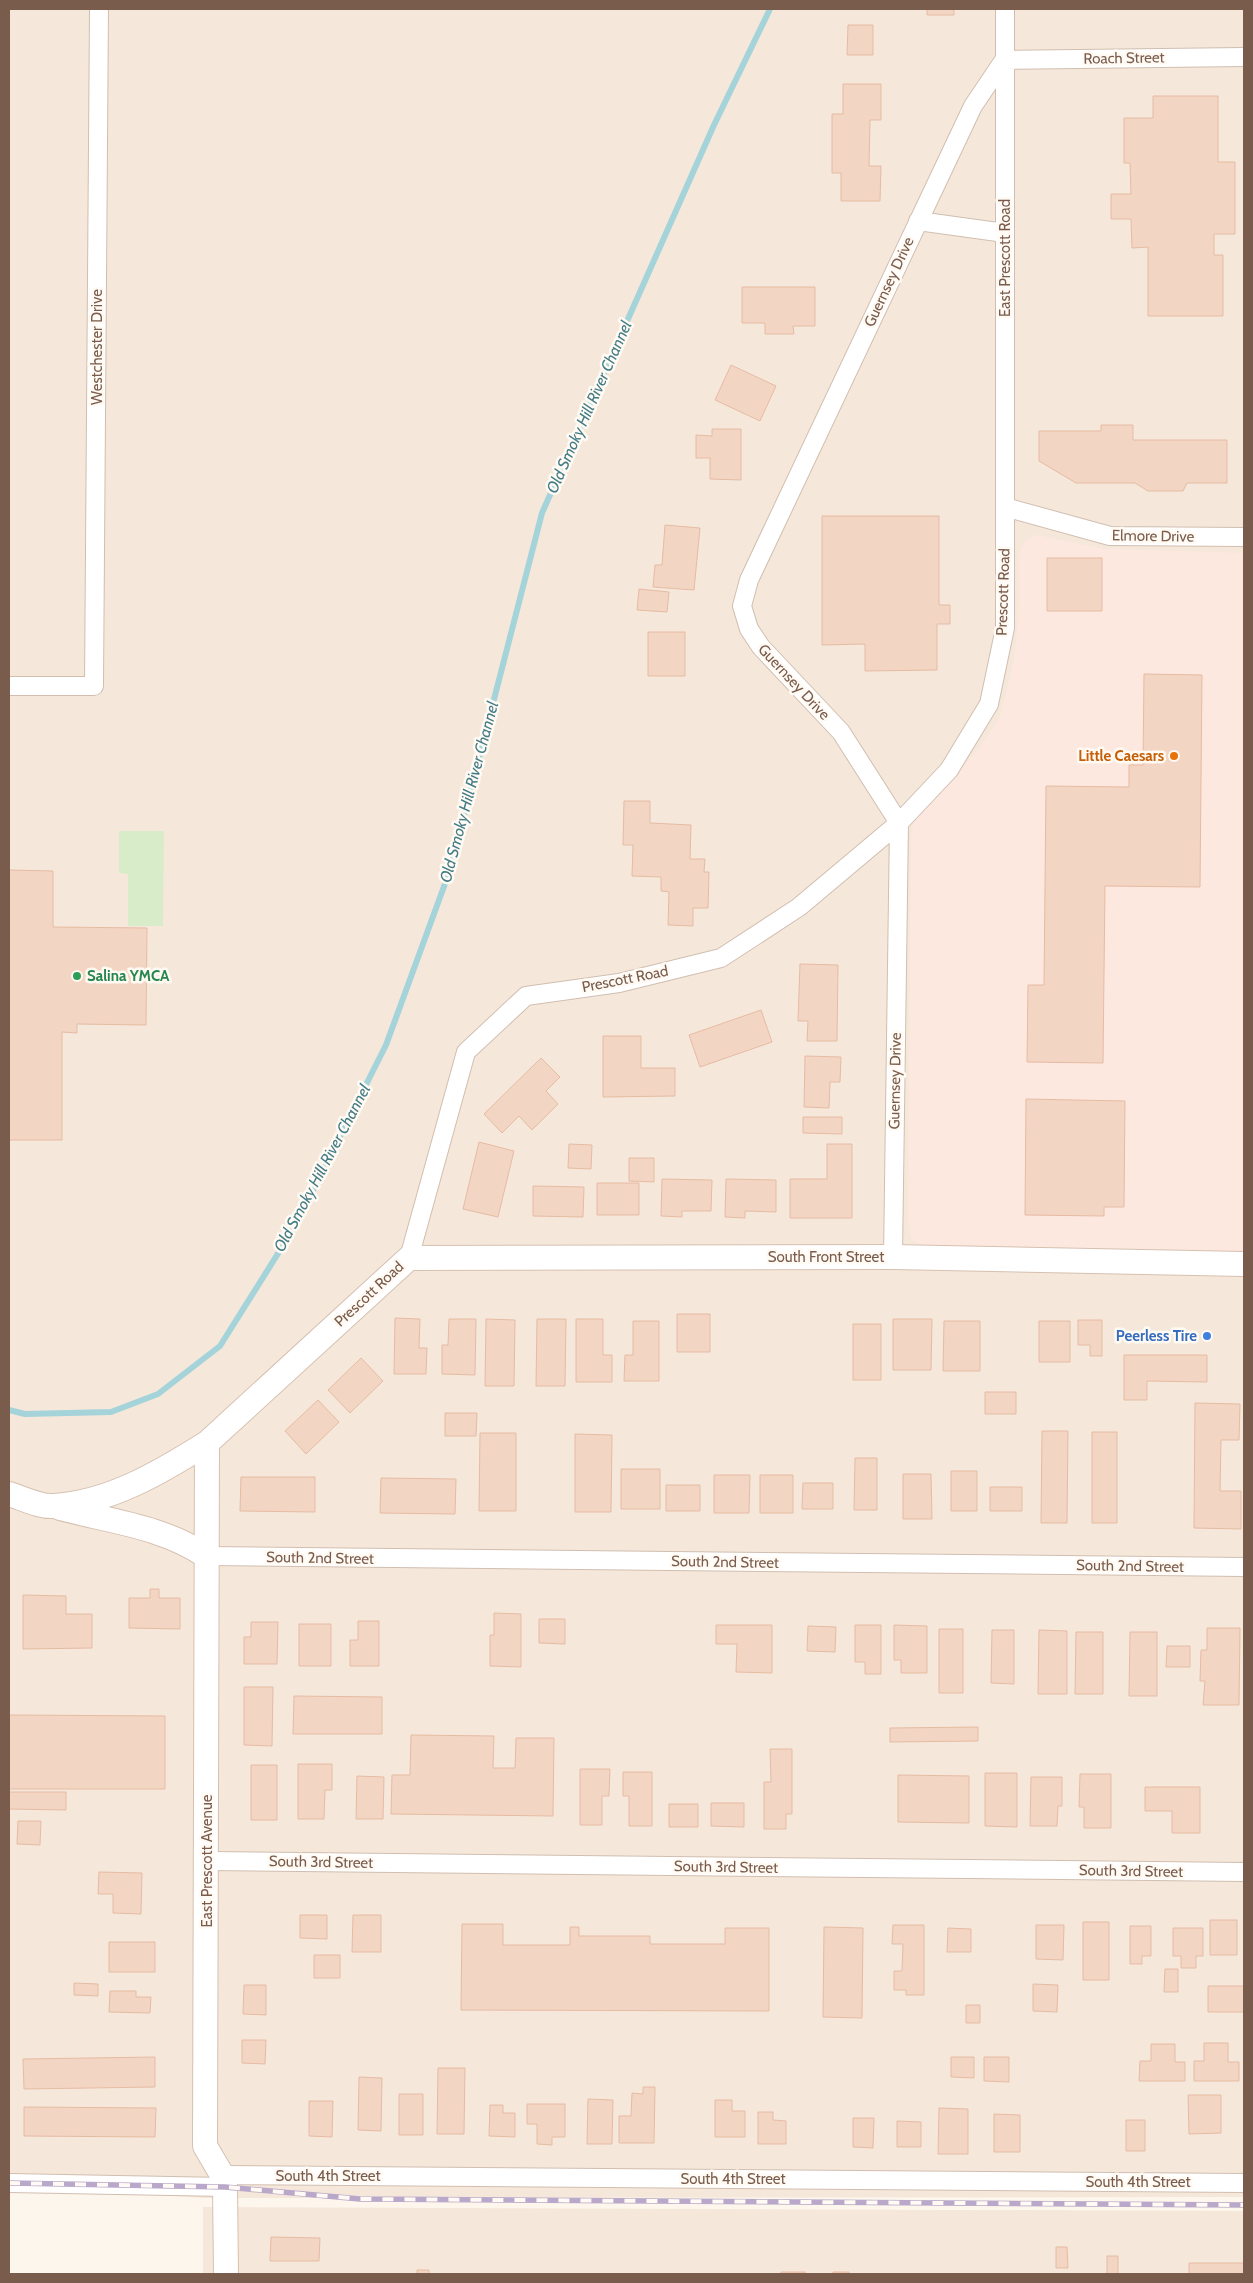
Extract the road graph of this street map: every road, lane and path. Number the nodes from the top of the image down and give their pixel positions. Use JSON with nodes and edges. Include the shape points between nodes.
{"nodes":[{"id":1,"x":99,"y":9,"type":"edge"},
{"id":2,"x":1005,"y":9,"type":"edge"},
{"id":3,"x":1244,"y":57,"type":"edge"},
{"id":4,"x":1004,"y":60,"type":"junction"},
{"id":5,"x":918,"y":221,"type":"junction"},
{"id":6,"x":1005,"y":233,"type":"junction"},
{"id":7,"x":1005,"y":507,"type":"junction"},
{"id":8,"x":1244,"y":537,"type":"edge"},
{"id":9,"x":9,"y":686,"type":"edge"},
{"id":10,"x":899,"y":823,"type":"junction"},
{"id":11,"x":893,"y":1257,"type":"junction"},
{"id":12,"x":409,"y":1258,"type":"junction"},
{"id":13,"x":1244,"y":1264,"type":"edge"},
{"id":14,"x":207,"y":1443,"type":"junction"},
{"id":15,"x":9,"y":1494,"type":"edge"},
{"id":16,"x":51,"y":1506,"type":"junction"},
{"id":17,"x":206,"y":1556,"type":"junction"},
{"id":18,"x":1244,"y":1567,"type":"edge"},
{"id":19,"x":207,"y":1861,"type":"junction"},
{"id":20,"x":1244,"y":1872,"type":"edge"},
{"id":21,"x":223,"y":2181,"type":"junction"},
{"id":22,"x":9,"y":2183,"type":"edge"},
{"id":23,"x":1244,"y":2183,"type":"edge"},
{"id":24,"x":226,"y":2274,"type":"edge"}],
"edges":[{"from":1,"to":9,"type":"street","name":"Westchester Drive","via":[[94,686]]},
{"from":2,"to":4,"type":"street","name":"East Prescott Road"},
{"from":3,"to":4,"type":"street","name":"Roach Street"},
{"from":4,"to":5,"type":"street","name":"Guernsey Drive","via":[[973,106]]},
{"from":4,"to":6,"type":"street","name":"East Prescott Road"},
{"from":5,"to":6,"type":"street"},
{"from":5,"to":10,"type":"street","name":"Guernsey Drive","via":[[749,580],[742,606],[749,630],[761,647],[841,732]]},
{"from":6,"to":7,"type":"street","name":"East Prescott Road"},
{"from":7,"to":8,"type":"street","name":"Elmore Drive","via":[[1110,536]]},
{"from":7,"to":10,"type":"street","name":"Prescott Road","via":[[1005,628],[989,704],[949,770]]},
{"from":10,"to":11,"type":"street","name":"Guernsey Drive"},
{"from":10,"to":12,"type":"street","name":"Prescott Road","via":[[799,907],[721,958],[620,983],[526,996],[466,1052]]},
{"from":11,"to":12,"type":"street","name":"South Front Street"},
{"from":11,"to":13,"type":"street","name":"South Front Street"},
{"from":12,"to":14,"type":"street","name":"Prescott Road"},
{"from":14,"to":16,"type":"street","name":"Prescott Road","via":[[173,1464],[96,1499]]},
{"from":14,"to":17,"type":"street","name":"East Prescott Avenue"},
{"from":15,"to":16,"type":"street"},
{"from":16,"to":17,"type":"street","via":[[166,1535]]},
{"from":17,"to":18,"type":"street","name":"South 2nd Street"},
{"from":17,"to":19,"type":"street","name":"East Prescott Avenue"},
{"from":19,"to":20,"type":"street","name":"South 3rd Street"},
{"from":19,"to":21,"type":"street","name":"East Prescott Avenue","via":[[205,2146]]},
{"from":21,"to":22,"type":"street","name":"South 4th Street"},
{"from":21,"to":23,"type":"street","name":"South 4th Street"},
{"from":21,"to":24,"type":"street","name":"East Prescott Avenue"}]}
